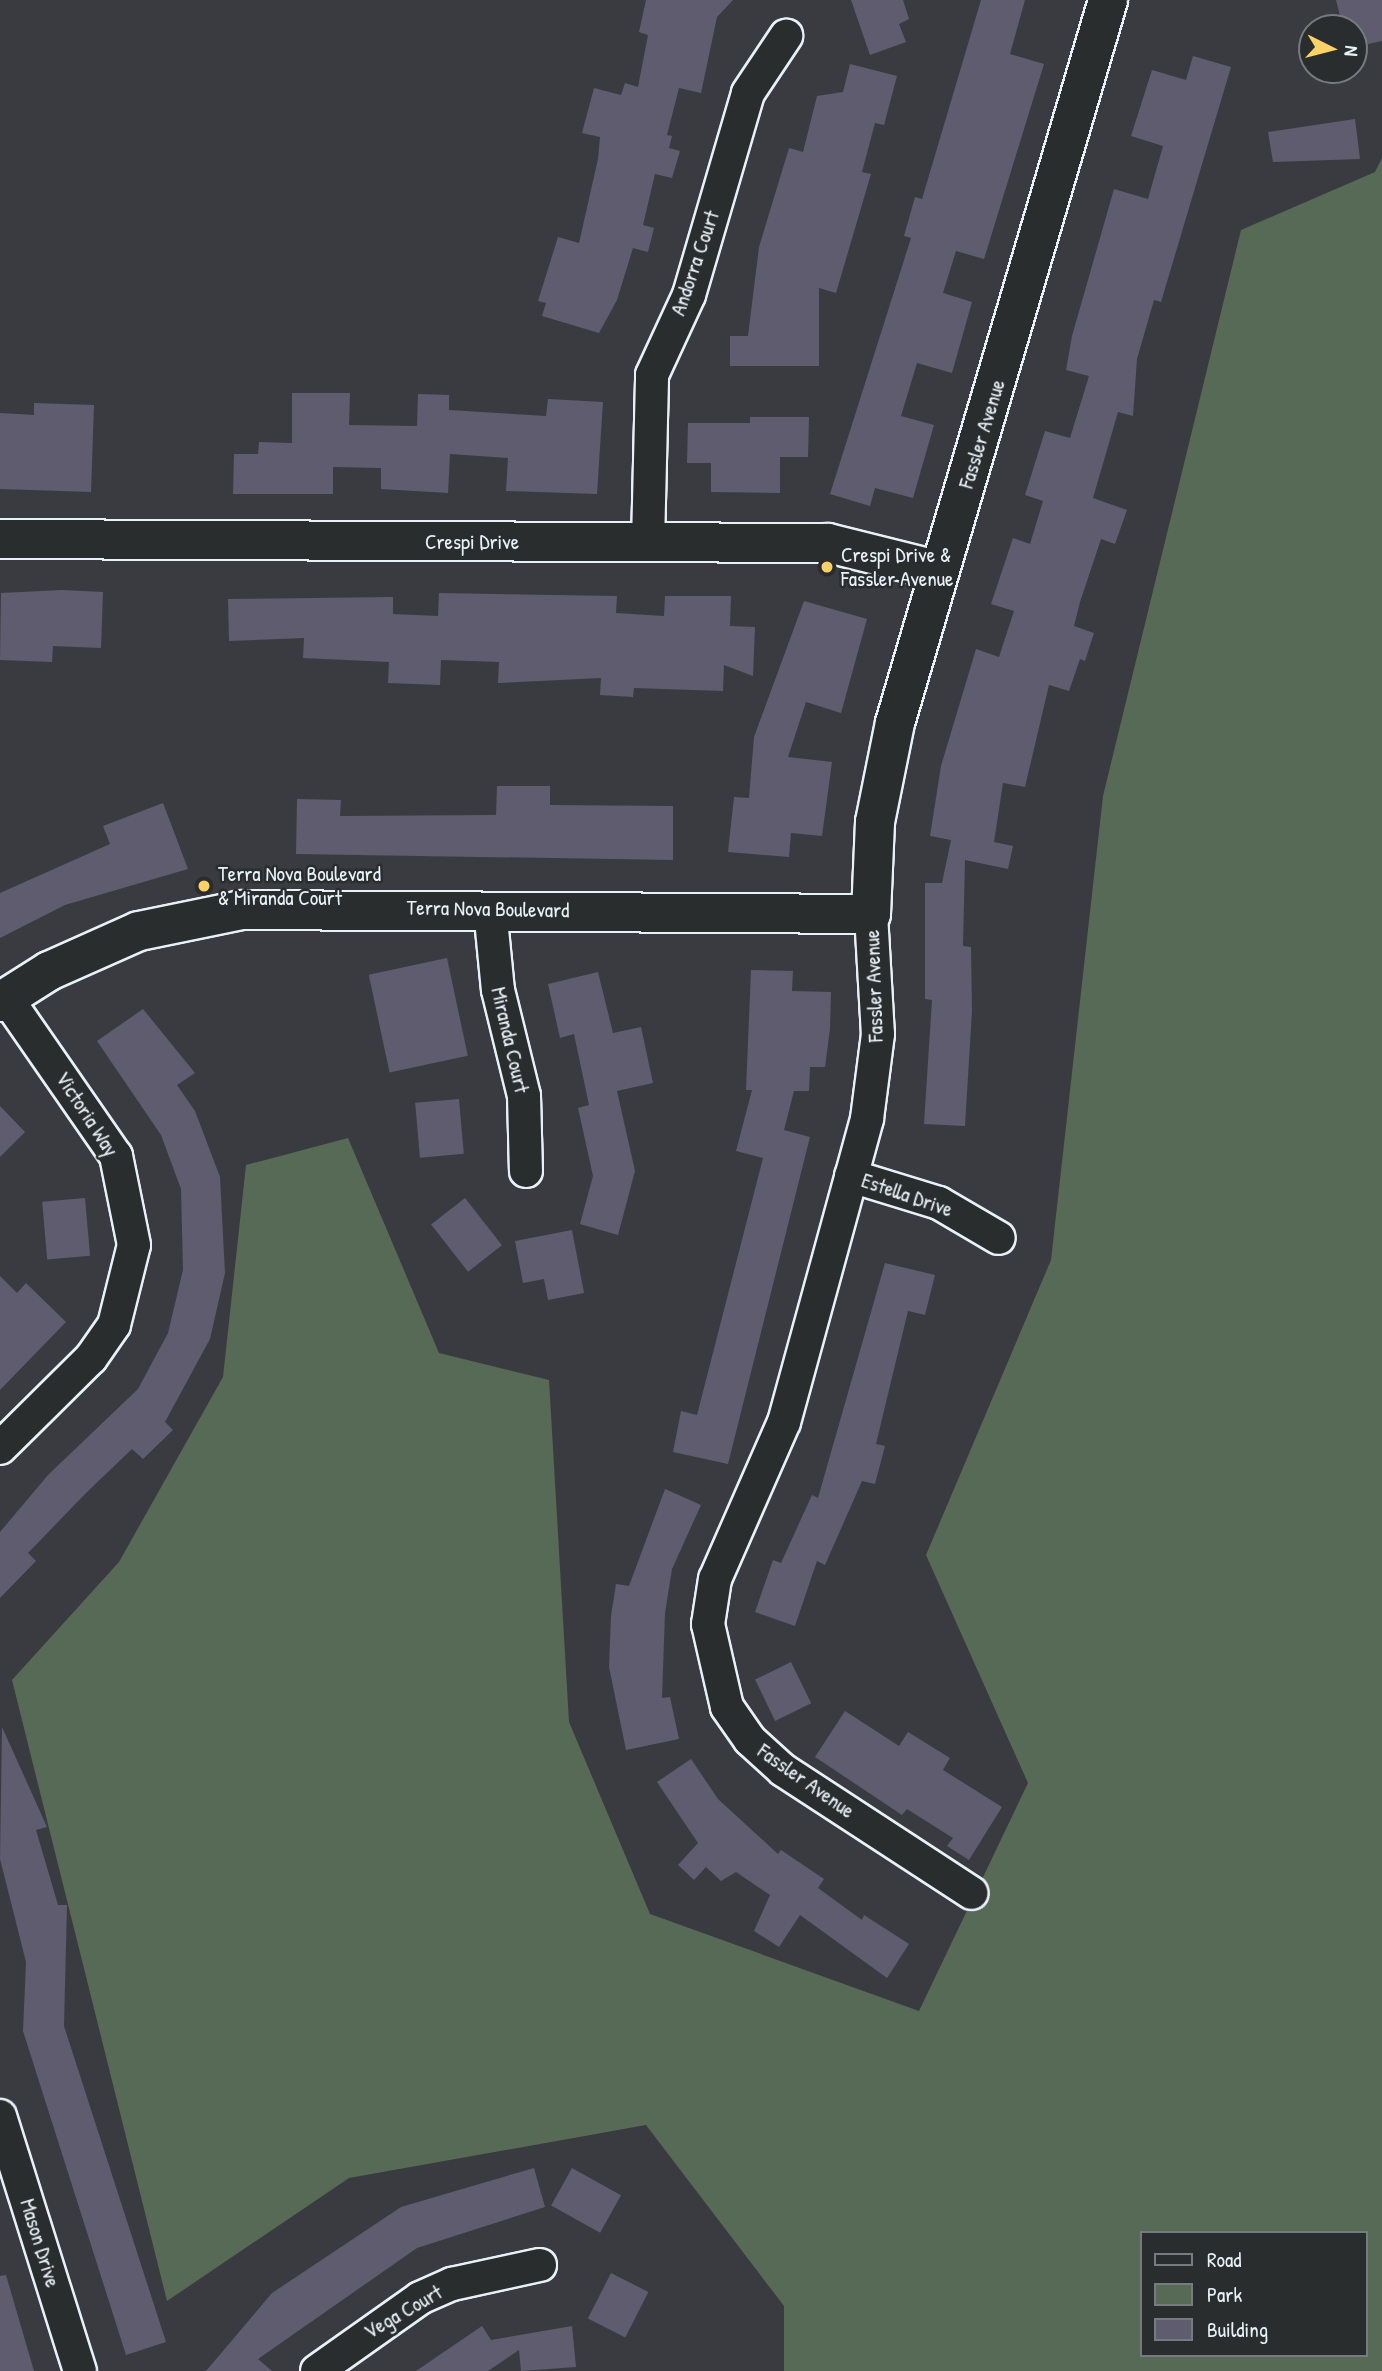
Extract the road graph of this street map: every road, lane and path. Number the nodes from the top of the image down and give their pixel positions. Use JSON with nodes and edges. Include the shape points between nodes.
{"nodes":[{"id":1,"x":1108,"y":0,"type":"edge"},
{"id":2,"x":786,"y":36,"type":"dead end"},
{"id":3,"x":0,"y":539,"type":"edge"},
{"id":4,"x":648,"y":542,"type":"junction"},
{"id":5,"x":940,"y":572,"type":"junction"},
{"id":6,"x":490,"y":909,"type":"junction"},
{"id":7,"x":871,"y":914,"type":"junction"},
{"id":8,"x":3,"y":1000,"type":"edge"},
{"id":9,"x":526,"y":1171,"type":"dead end"},
{"id":10,"x":851,"y":1176,"type":"junction"},
{"id":11,"x":999,"y":1238,"type":"dead end"},
{"id":12,"x":0,"y":1448,"type":"edge"},
{"id":13,"x":972,"y":1893,"type":"dead end"},
{"id":14,"x":0,"y":2116,"type":"edge"},
{"id":15,"x":540,"y":2265,"type":"dead end"},
{"id":16,"x":80,"y":2371,"type":"edge"},
{"id":17,"x":317,"y":2371,"type":"edge"}],
"edges":[{"from":1,"to":5,"type":"street","name":"Fassler Avenue"},
{"from":2,"to":4,"type":"street","name":"Andorra Court","via":[[748,93],[689,295],[652,375]]},
{"from":3,"to":4,"type":"street","name":"Crespi Drive"},
{"from":4,"to":5,"type":"street","name":"Crespi Drive","via":[[828,544]]},
{"from":5,"to":7,"type":"street","name":"Fassler Avenue","via":[[882,775]]},
{"from":6,"to":7,"type":"street","name":"Terra Nova Boulevard"},
{"from":6,"to":8,"type":"street","name":"Terra Nova Boulevard","via":[[297,907],[187,919],[95,949]]},
{"from":6,"to":9,"type":"street","name":"Miranda Court","via":[[498,990],[524,1096]]},
{"from":7,"to":10,"type":"street","name":"Fassler Avenue","via":[[878,1034]]},
{"from":8,"to":12,"type":"street","name":"Victoria Way","via":[[116,1156],[134,1245],[114,1325],[91,1358]]},
{"from":10,"to":11,"type":"street","name":"Estella Drive","via":[[939,1203]]},
{"from":10,"to":13,"type":"street","name":"Fassler Avenue","via":[[784,1422],[715,1579],[708,1624],[713,1664],[727,1707],[775,1763]]},
{"from":14,"to":16,"type":"street","name":"Mason Drive"},
{"from":15,"to":17,"type":"street","name":"Vega Court","via":[[452,2284],[420,2298]]}]}
